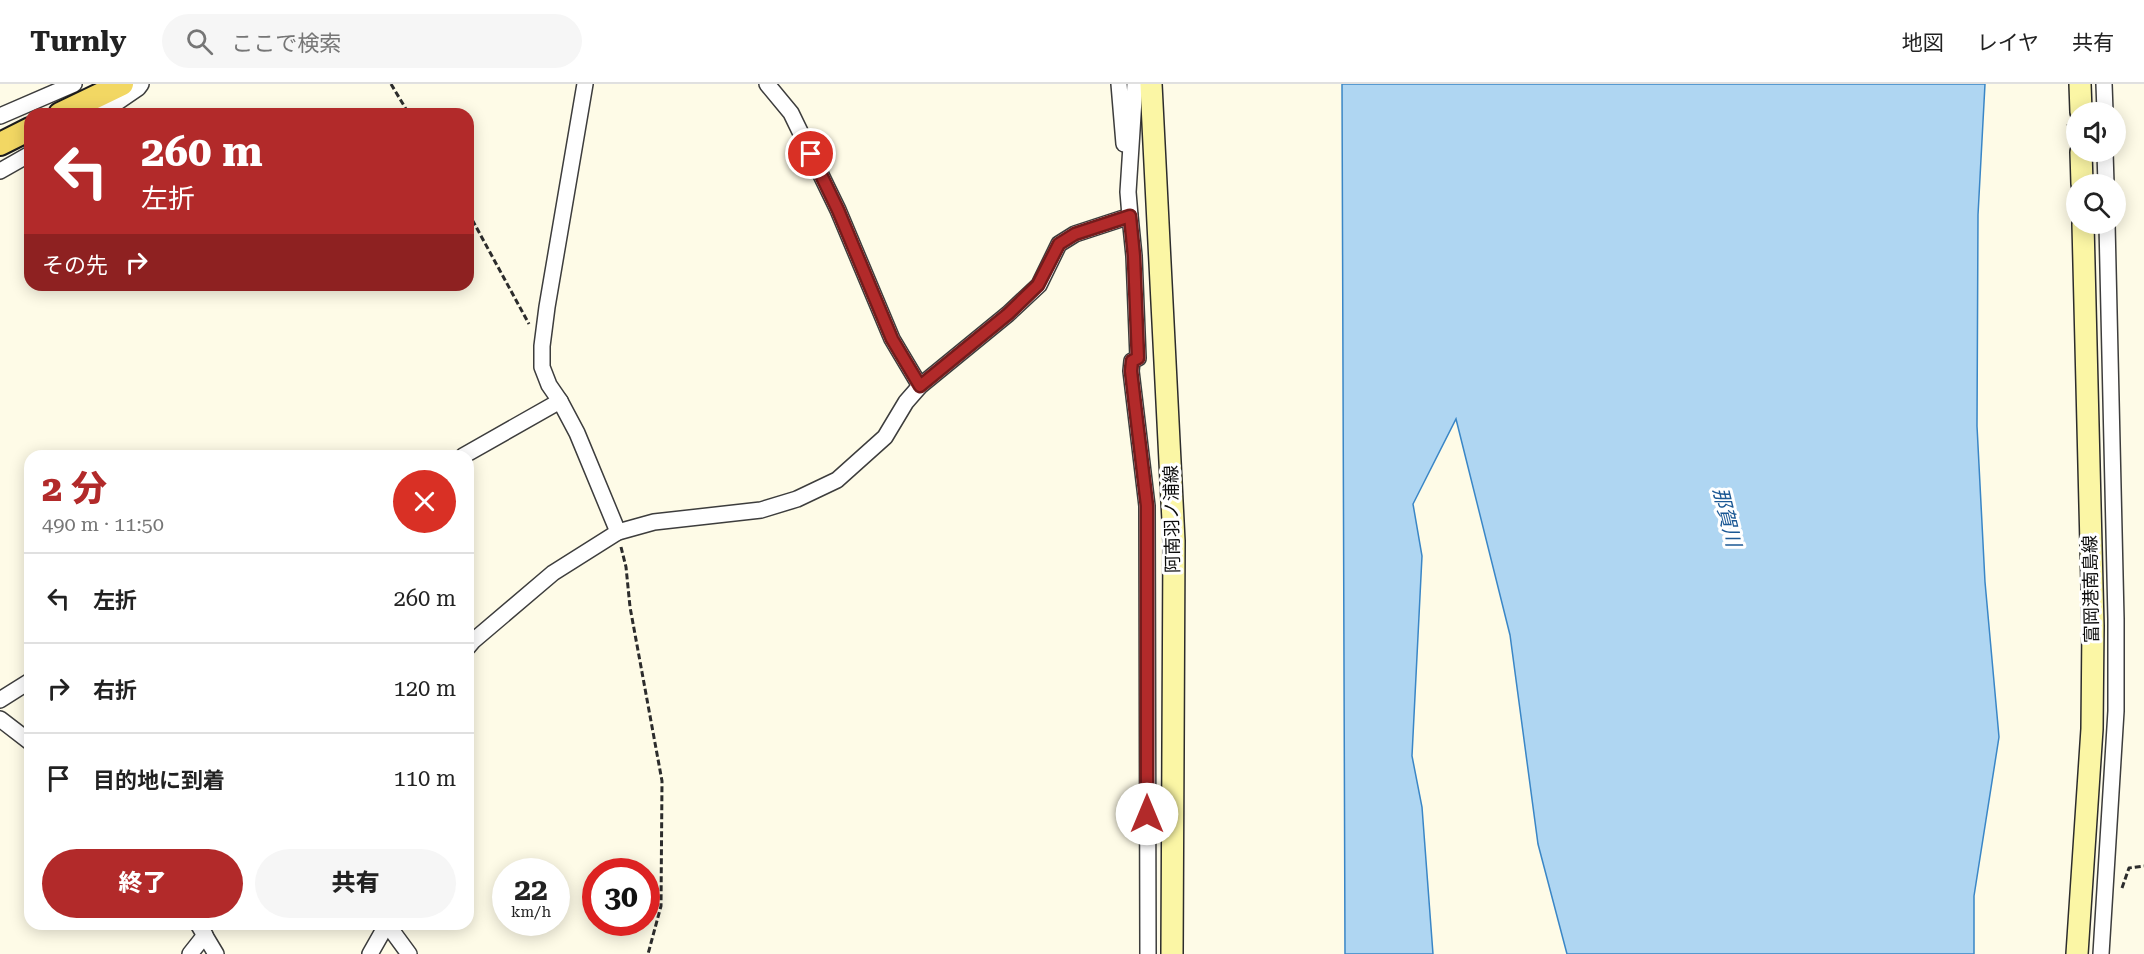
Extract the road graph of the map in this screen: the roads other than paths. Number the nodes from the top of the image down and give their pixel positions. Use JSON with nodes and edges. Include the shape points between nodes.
{"nodes":[{"id":1,"x":74,"y":84,"type":"edge"},
{"id":2,"x":122,"y":84,"type":"edge"},
{"id":3,"x":141,"y":84,"type":"edge"},
{"id":4,"x":585,"y":84,"type":"edge"},
{"id":5,"x":767,"y":84,"type":"edge"},
{"id":6,"x":1119,"y":84,"type":"edge"},
{"id":7,"x":1136,"y":84,"type":"edge"},
{"id":8,"x":1151,"y":84,"type":"edge"},
{"id":9,"x":2080,"y":84,"type":"edge"},
{"id":10,"x":2104,"y":84,"type":"edge"},
{"id":11,"x":2081,"y":102,"type":"edge"},
{"id":12,"x":2105,"y":102,"type":"edge"},
{"id":13,"x":72,"y":108,"type":"edge"},
{"id":14,"x":109,"y":108,"type":"edge"},
{"id":15,"x":0,"y":116,"type":"edge"},
{"id":16,"x":24,"y":132,"type":"edge"},
{"id":17,"x":0,"y":144,"type":"edge"},
{"id":18,"x":24,"y":157,"type":"edge"},
{"id":19,"x":0,"y":171,"type":"edge"},
{"id":20,"x":1128,"y":192,"type":"junction"},
{"id":21,"x":1130,"y":216,"type":"junction"},
{"id":22,"x":2083,"y":234,"type":"edge"},
{"id":23,"x":2107,"y":234,"type":"edge"},
{"id":24,"x":920,"y":386,"type":"junction"},
{"id":25,"x":560,"y":401,"type":"junction"},
{"id":26,"x":474,"y":450,"type":"edge"},
{"id":27,"x":618,"y":532,"type":"junction"},
{"id":28,"x":474,"y":640,"type":"edge"},
{"id":29,"x":24,"y":685,"type":"edge"},
{"id":30,"x":0,"y":700,"type":"edge"},
{"id":31,"x":0,"y":719,"type":"edge"},
{"id":32,"x":24,"y":737,"type":"edge"},
{"id":33,"x":201,"y":930,"type":"edge"},
{"id":34,"x":384,"y":930,"type":"edge"},
{"id":35,"x":391,"y":930,"type":"edge"},
{"id":36,"x":190,"y":954,"type":"edge"},
{"id":37,"x":216,"y":954,"type":"edge"},
{"id":38,"x":370,"y":954,"type":"edge"},
{"id":39,"x":409,"y":954,"type":"edge"},
{"id":40,"x":1148,"y":954,"type":"edge"},
{"id":41,"x":1172,"y":954,"type":"edge"},
{"id":42,"x":2077,"y":954,"type":"edge"},
{"id":43,"x":2101,"y":954,"type":"edge"}],
"edges":[{"from":1,"to":15,"type":"street"},
{"from":2,"to":13,"type":"main road"},
{"from":3,"to":14,"type":"street"},
{"from":4,"to":25,"type":"street","via":[[542,346],[542,367]]},
{"from":5,"to":24,"type":"street","via":[[791,113],[838,210],[892,339]]},
{"from":6,"to":20,"type":"street"},
{"from":7,"to":20,"type":"street"},
{"from":8,"to":41,"type":"main road","name":"阿南羽ノ浦線","via":[[1174,541]]},
{"from":9,"to":11,"type":"main road"},
{"from":10,"to":12,"type":"street"},
{"from":16,"to":17,"type":"main road"},
{"from":18,"to":19,"type":"street"},
{"from":20,"to":21,"type":"street"},
{"from":21,"to":24,"type":"street","via":[[1075,234],[1059,244],[1038,285]]},
{"from":21,"to":40,"type":"street","via":[[1138,358],[1132,361],[1131,371],[1147,506]]},
{"from":22,"to":42,"type":"main road","name":"富岡港南島線","via":[[2092,718]]},
{"from":23,"to":43,"type":"street","via":[[2116,711]]},
{"from":24,"to":27,"type":"street","via":[[885,437],[837,480],[761,510],[654,522]]},
{"from":25,"to":26,"type":"street"},
{"from":25,"to":27,"type":"street"},
{"from":27,"to":28,"type":"street","via":[[553,573]]},
{"from":29,"to":30,"type":"street"},
{"from":31,"to":32,"type":"street"},
{"from":33,"to":36,"type":"street"},
{"from":33,"to":37,"type":"street"},
{"from":34,"to":38,"type":"street"},
{"from":35,"to":39,"type":"street"}]}
